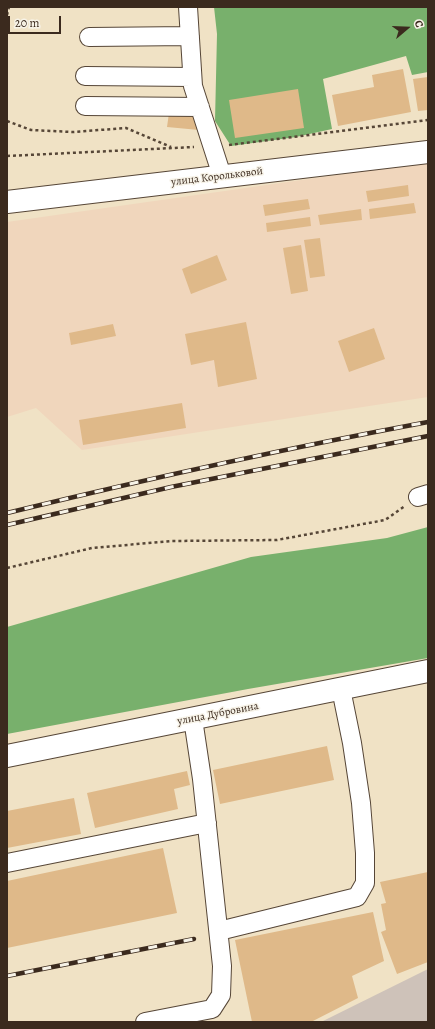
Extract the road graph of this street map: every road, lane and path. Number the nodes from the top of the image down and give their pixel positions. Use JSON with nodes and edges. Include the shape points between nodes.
{"nodes":[{"id":1,"x":9,"y":7,"type":"edge"},
{"id":2,"x":188,"y":7,"type":"edge"},
{"id":3,"x":7,"y":15,"type":"edge"},
{"id":4,"x":190,"y":36,"type":"junction"},
{"id":5,"x":89,"y":37,"type":"dead end"},
{"id":6,"x":85,"y":76,"type":"dead end"},
{"id":7,"x":192,"y":77,"type":"junction"},
{"id":8,"x":85,"y":106,"type":"dead end"},
{"id":9,"x":200,"y":107,"type":"junction"},
{"id":10,"x":7,"y":121,"type":"edge"},
{"id":11,"x":173,"y":148,"type":"dead end"},
{"id":12,"x":428,"y":152,"type":"edge"},
{"id":13,"x":222,"y":176,"type":"junction"},
{"id":14,"x":7,"y":202,"type":"edge"},
{"id":15,"x":423,"y":496,"type":"edge"},
{"id":16,"x":7,"y":568,"type":"edge"},
{"id":17,"x":428,"y":671,"type":"edge"},
{"id":18,"x":341,"y":689,"type":"junction"},
{"id":19,"x":193,"y":719,"type":"junction"},
{"id":20,"x":7,"y":756,"type":"edge"},
{"id":21,"x":207,"y":823,"type":"junction"},
{"id":22,"x":7,"y":864,"type":"edge"},
{"id":23,"x":219,"y":931,"type":"junction"},
{"id":24,"x":145,"y":1022,"type":"edge"}],
"edges":[{"from":1,"to":3,"type":"path"},
{"from":2,"to":4,"type":"lane"},
{"from":4,"to":5,"type":"lane"},
{"from":4,"to":7,"type":"lane"},
{"from":6,"to":7,"type":"lane"},
{"from":7,"to":9,"type":"lane"},
{"from":8,"to":9,"type":"lane"},
{"from":9,"to":13,"type":"lane"},
{"from":10,"to":11,"type":"path","via":[[31,130],[73,132],[126,128]]},
{"from":12,"to":13,"type":"main road","name":"улица Корольковой"},
{"from":13,"to":14,"type":"main road","name":"улица Корольковой"},
{"from":15,"to":16,"type":"path","via":[[385,520],[277,540],[172,541],[92,548]]},
{"from":17,"to":18,"type":"main road","name":"улица Дубровина"},
{"from":18,"to":19,"type":"main road","name":"улица Дубровина"},
{"from":18,"to":23,"type":"lane","via":[[360,803],[365,883],[357,896]]},
{"from":19,"to":20,"type":"main road","name":"улица Дубровина"},
{"from":19,"to":21,"type":"lane"},
{"from":21,"to":22,"type":"lane"},
{"from":21,"to":23,"type":"lane"},
{"from":23,"to":24,"type":"lane","via":[[221,995],[212,1009]]}]}
